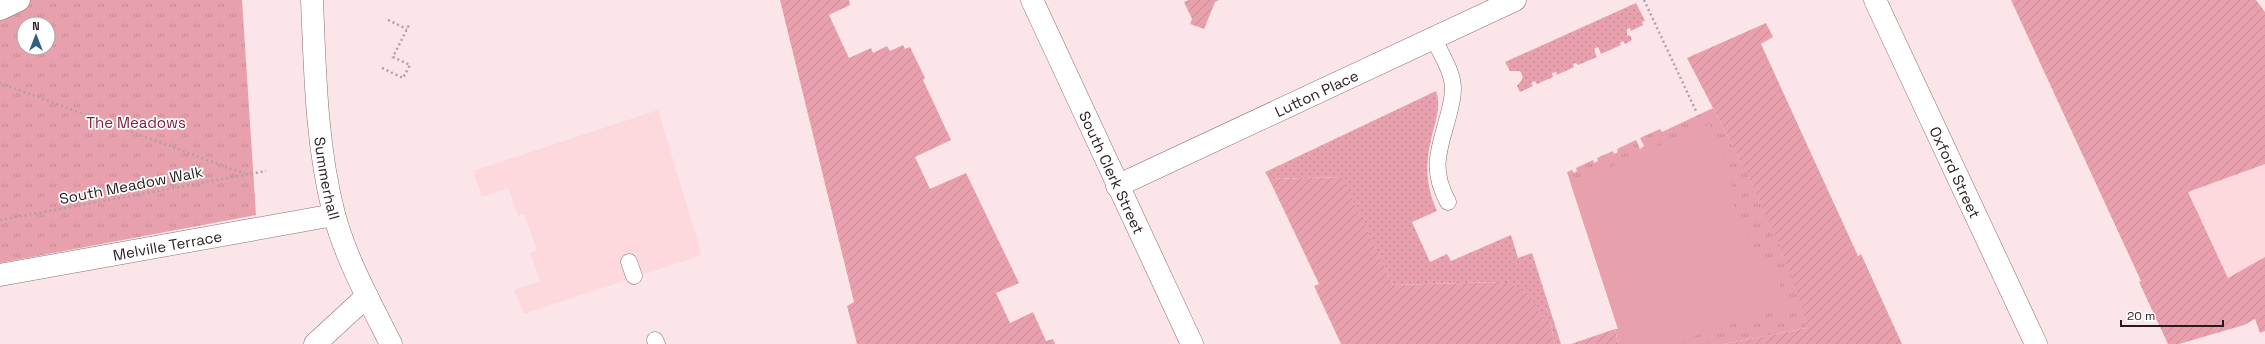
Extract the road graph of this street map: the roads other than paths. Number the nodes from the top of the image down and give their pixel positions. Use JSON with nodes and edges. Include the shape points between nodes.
{"nodes":[{"id":1,"x":19,"y":0,"type":"edge"},
{"id":2,"x":312,"y":0,"type":"edge"},
{"id":3,"x":1032,"y":0,"type":"edge"},
{"id":4,"x":1515,"y":0,"type":"edge"},
{"id":5,"x":1875,"y":0,"type":"edge"},
{"id":6,"x":0,"y":10,"type":"edge"},
{"id":7,"x":1433,"y":37,"type":"junction"},
{"id":8,"x":1117,"y":186,"type":"junction"},
{"id":9,"x":1448,"y":202,"type":"dead end"},
{"id":10,"x":334,"y":215,"type":"junction"},
{"id":11,"x":0,"y":275,"type":"edge"},
{"id":12,"x":367,"y":296,"type":"junction"},
{"id":13,"x":315,"y":344,"type":"edge"},
{"id":14,"x":391,"y":344,"type":"edge"},
{"id":15,"x":1192,"y":344,"type":"edge"},
{"id":16,"x":2036,"y":344,"type":"edge"}],
"edges":[{"from":1,"to":6,"type":"street"},
{"from":2,"to":10,"type":"street","name":"Summerhall","via":[[320,141]]},
{"from":3,"to":8,"type":"street","name":"South Clerk Street"},
{"from":4,"to":7,"type":"street","name":"Lutton Place"},
{"from":5,"to":16,"type":"street","name":"Oxford Street"},
{"from":7,"to":8,"type":"street","name":"Lutton Place"},
{"from":7,"to":9,"type":"lane","via":[[1452,82],[1452,100],[1436,166],[1439,184]]},
{"from":8,"to":15,"type":"street","name":"South Clerk Street"},
{"from":10,"to":11,"type":"street","name":"Melville Terrace"},
{"from":10,"to":12,"type":"street","name":"Summerhall"},
{"from":12,"to":13,"type":"street"},
{"from":12,"to":14,"type":"street","name":"Summerhall"}]}
